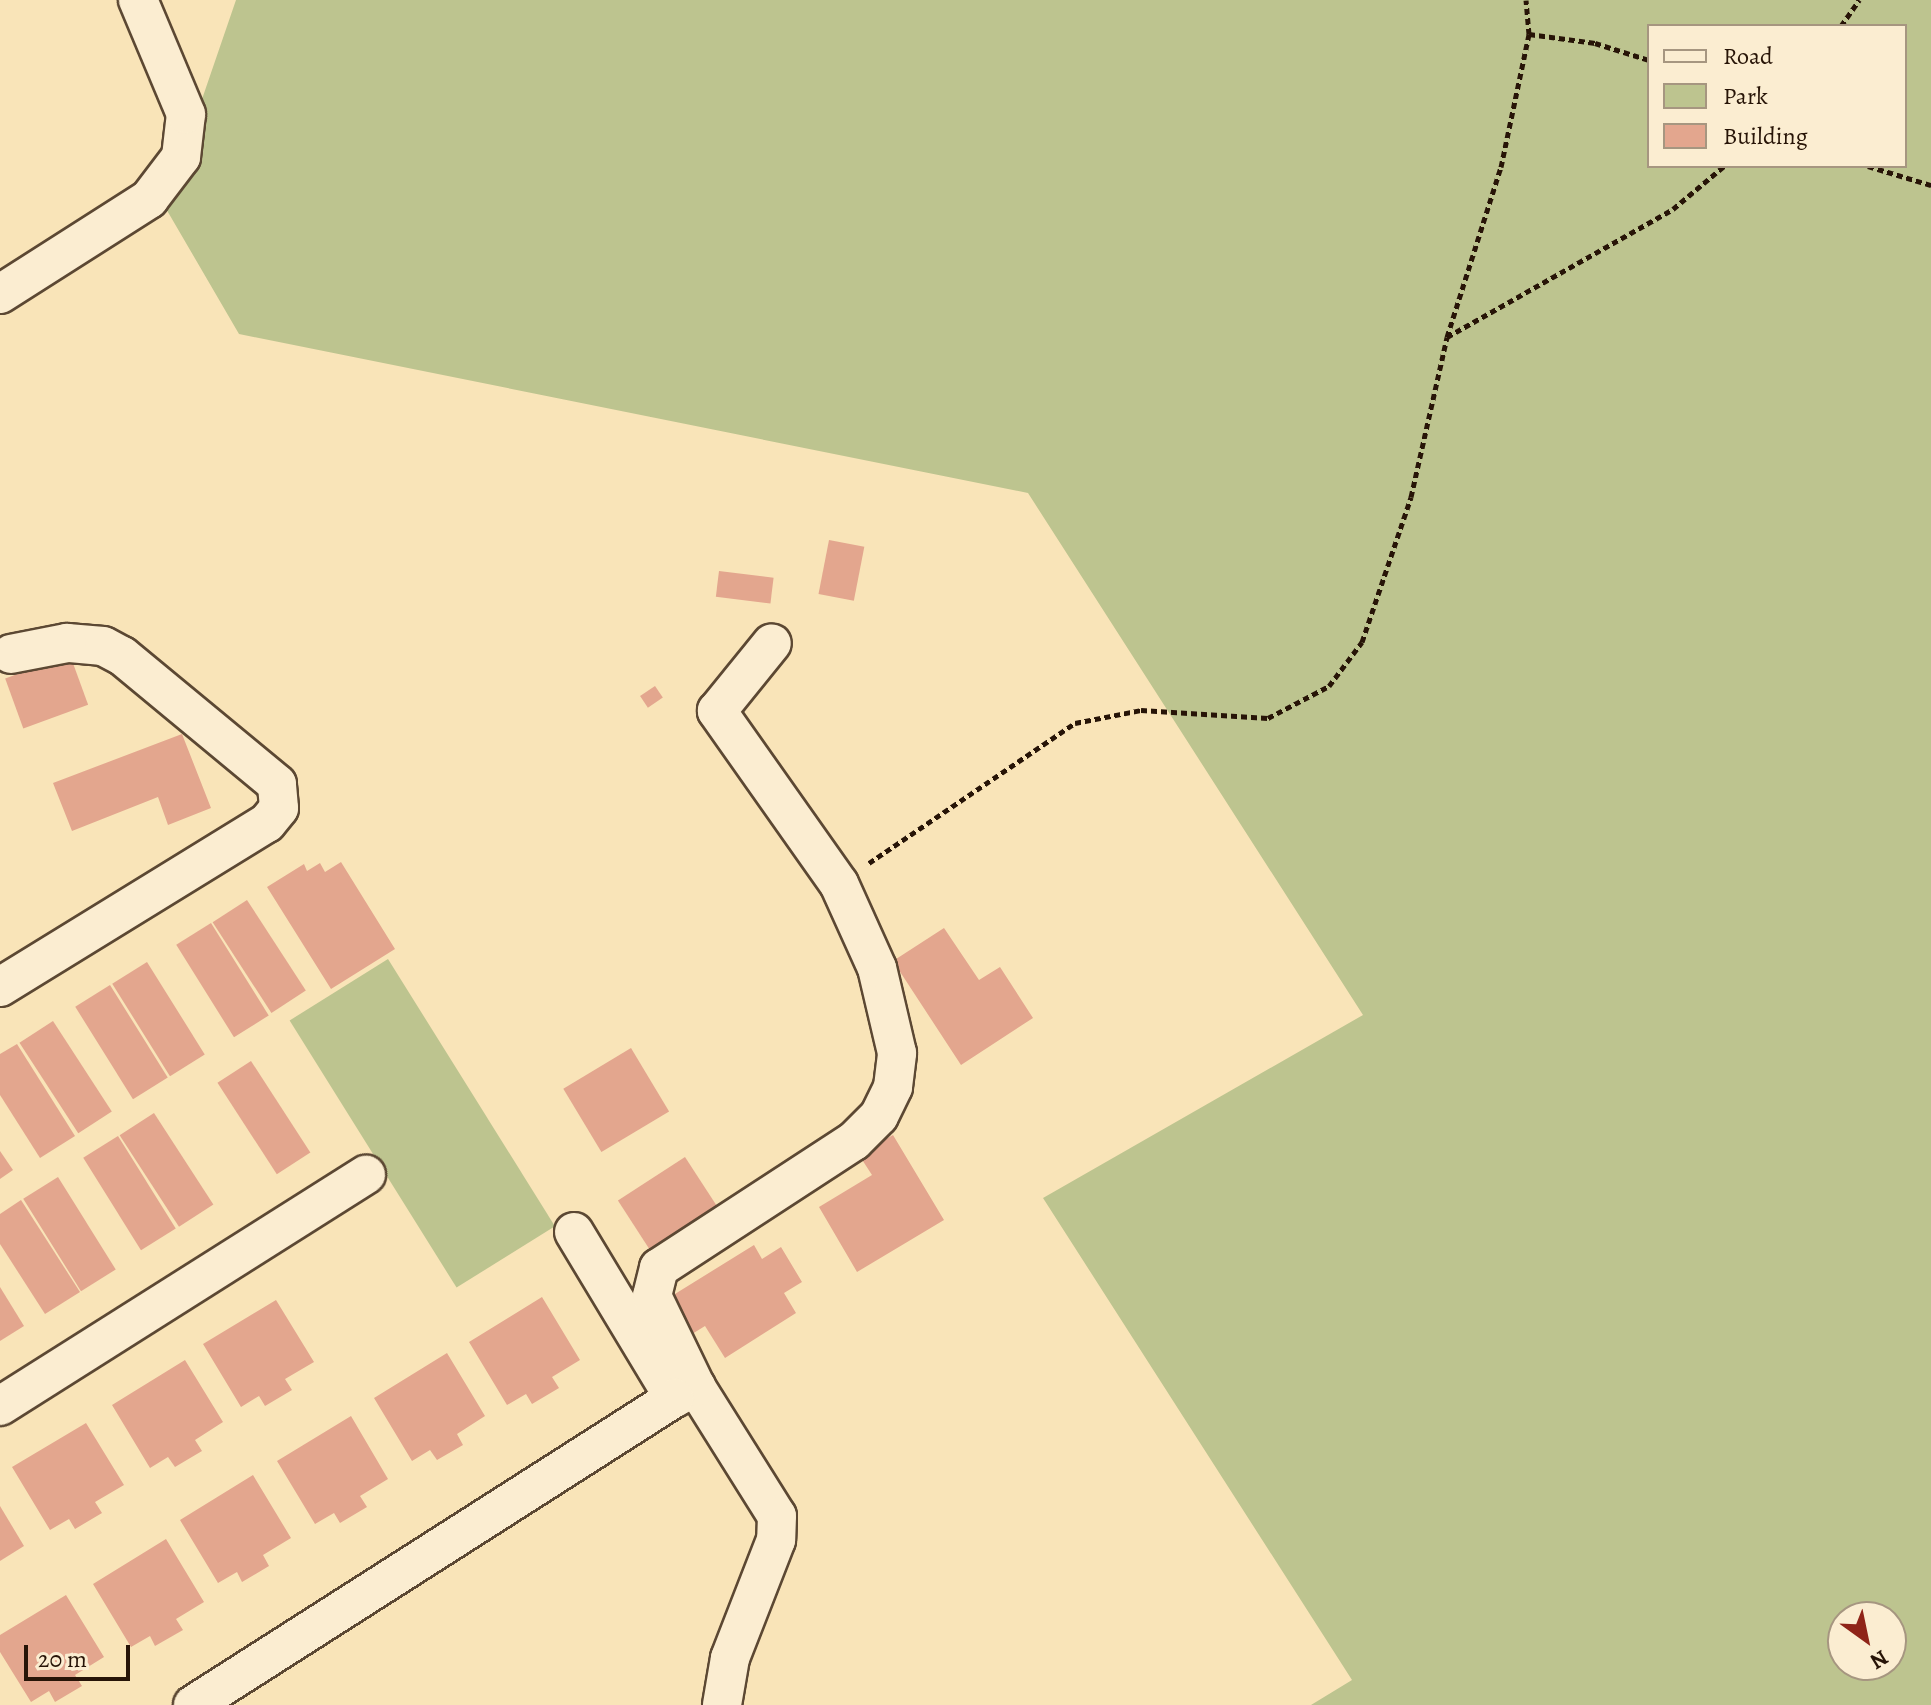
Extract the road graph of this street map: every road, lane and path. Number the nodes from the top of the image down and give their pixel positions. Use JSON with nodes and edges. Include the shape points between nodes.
{"nodes":[{"id":1,"x":138,"y":0,"type":"edge"},
{"id":2,"x":1526,"y":0,"type":"edge"},
{"id":3,"x":1859,"y":0,"type":"edge"},
{"id":4,"x":1842,"y":24,"type":"edge"},
{"id":5,"x":1529,"y":34,"type":"junction"},
{"id":6,"x":1647,"y":59,"type":"edge"},
{"id":7,"x":1722,"y":168,"type":"edge"},
{"id":8,"x":1875,"y":168,"type":"edge"},
{"id":9,"x":1931,"y":185,"type":"edge"},
{"id":10,"x":0,"y":294,"type":"edge"},
{"id":11,"x":1447,"y":337,"type":"junction"},
{"id":12,"x":772,"y":643,"type":"dead end"},
{"id":13,"x":11,"y":654,"type":"dead end"},
{"id":14,"x":839,"y":884,"type":"junction"},
{"id":15,"x":0,"y":987,"type":"edge"},
{"id":16,"x":366,"y":1175,"type":"dead end"},
{"id":17,"x":574,"y":1232,"type":"dead end"},
{"id":18,"x":685,"y":1392,"type":"junction"},
{"id":19,"x":0,"y":1406,"type":"edge"},
{"id":20,"x":193,"y":1705,"type":"edge"},
{"id":21,"x":722,"y":1705,"type":"edge"}],
"edges":[{"from":1,"to":10,"type":"street","via":[[187,129],[168,182]]},
{"from":2,"to":5,"type":"path"},
{"from":3,"to":4,"type":"path"},
{"from":5,"to":6,"type":"path","via":[[1595,43]]},
{"from":5,"to":11,"type":"path","via":[[1501,167]]},
{"from":7,"to":11,"type":"path","via":[[1673,209]]},
{"from":8,"to":9,"type":"path"},
{"from":11,"to":14,"type":"path","via":[[1411,497],[1372,613],[1362,642],[1329,686],[1268,718],[1141,710],[1075,723]]},
{"from":12,"to":14,"type":"street","via":[[717,711]]},
{"from":13,"to":15,"type":"street","via":[[67,643],[103,646],[122,656],[277,784],[279,808],[267,823]]},
{"from":14,"to":18,"type":"street","via":[[877,968],[897,1053],[893,1087],[879,1116],[854,1141],[659,1268],[652,1296]]},
{"from":16,"to":19,"type":"street"},
{"from":17,"to":18,"type":"street"},
{"from":18,"to":20,"type":"street"},
{"from":18,"to":21,"type":"street","via":[[777,1516],[776,1540],[730,1658]]}]}
